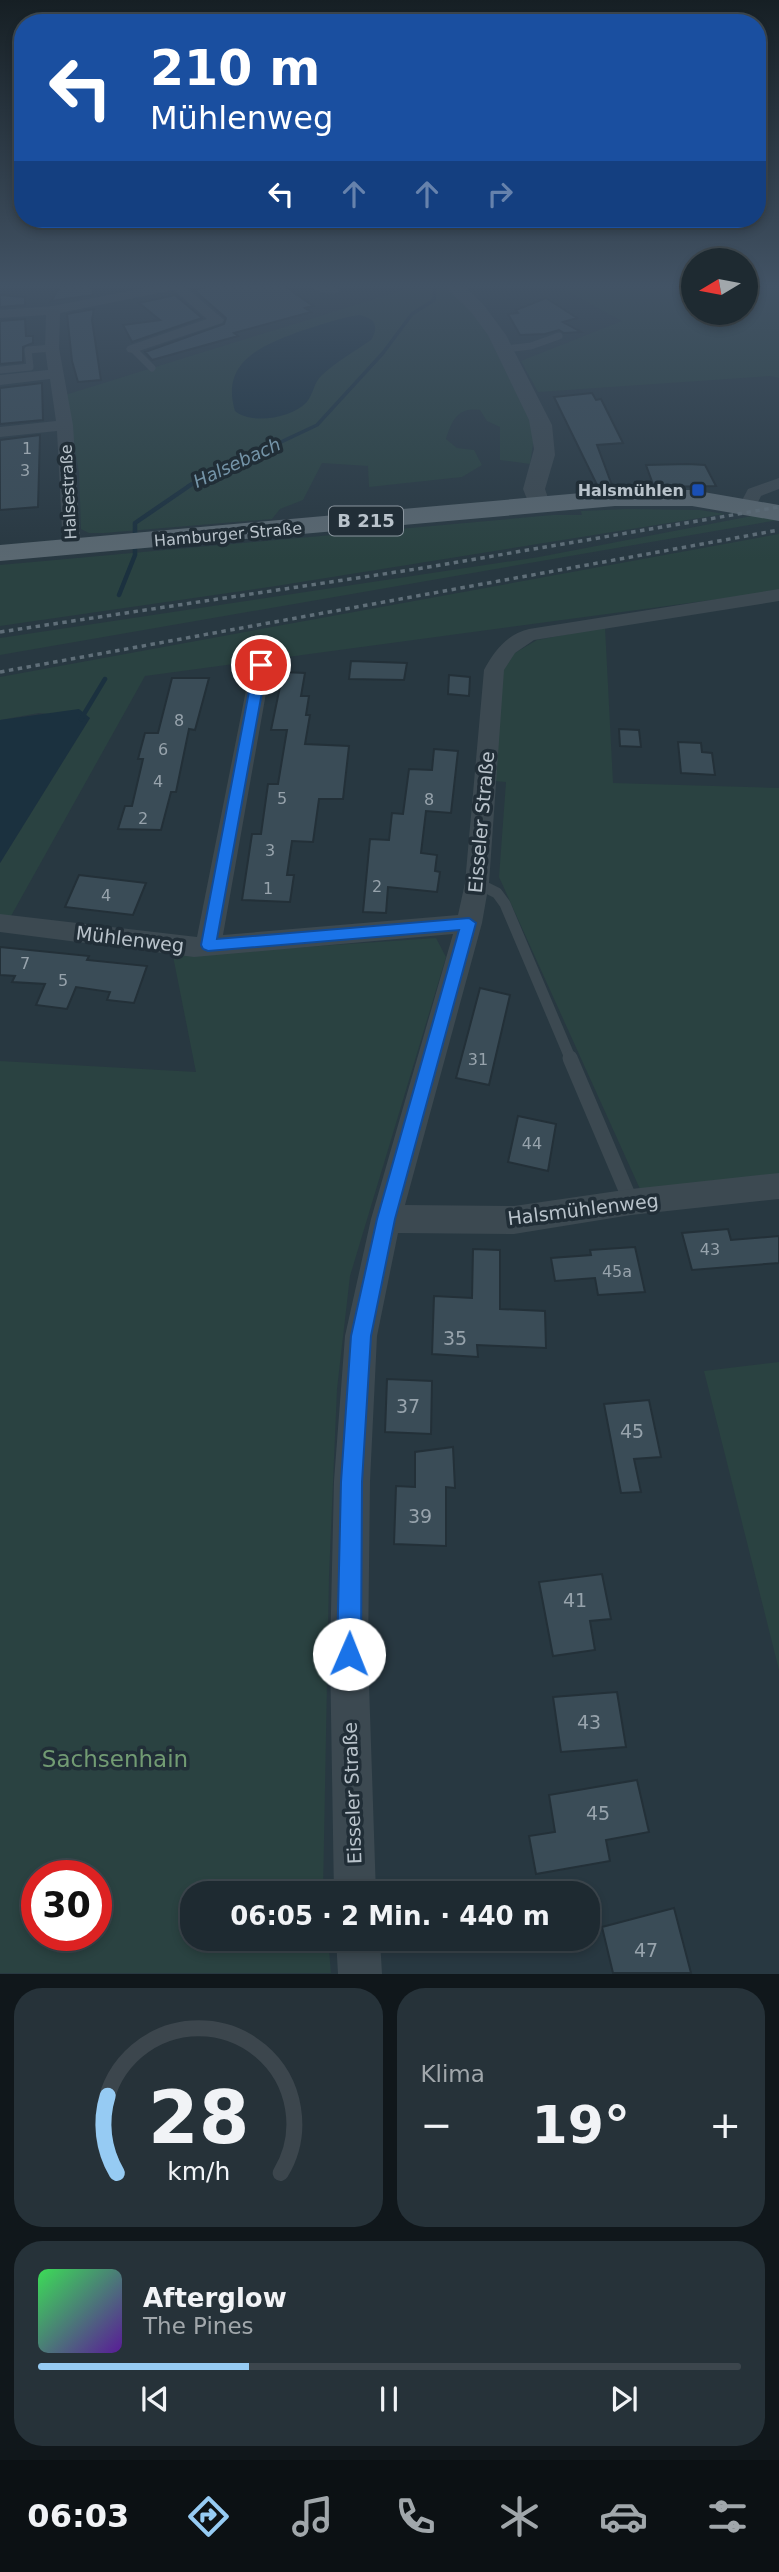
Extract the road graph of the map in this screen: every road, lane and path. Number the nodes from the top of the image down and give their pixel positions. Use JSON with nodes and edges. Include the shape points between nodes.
{"nodes":[{"id":1,"x":37,"y":376,"type":"edge"},
{"id":2,"x":57,"y":376,"type":"edge"},
{"id":3,"x":518,"y":376,"type":"edge"},
{"id":4,"x":0,"y":380,"type":"edge"},
{"id":5,"x":65,"y":425,"type":"junction"},
{"id":6,"x":0,"y":432,"type":"edge"},
{"id":7,"x":779,"y":483,"type":"edge"},
{"id":8,"x":539,"y":504,"type":"junction"},
{"id":9,"x":748,"y":506,"type":"junction"},
{"id":10,"x":779,"y":513,"type":"edge"},
{"id":11,"x":72,"y":549,"type":"junction"},
{"id":12,"x":0,"y":553,"type":"edge"},
{"id":13,"x":779,"y":595,"type":"edge"},
{"id":14,"x":261,"y":665,"type":"dead end"},
{"id":15,"x":477,"y":883,"type":"junction"},
{"id":16,"x":0,"y":923,"type":"edge"},
{"id":17,"x":469,"y":923,"type":"junction"},
{"id":18,"x":208,"y":945,"type":"junction"},
{"id":19,"x":779,"y":1186,"type":"edge"},
{"id":20,"x":631,"y":1202,"type":"junction"},
{"id":21,"x":386,"y":1219,"type":"junction"},
{"id":22,"x":355,"y":1881,"type":"edge"},
{"id":23,"x":359,"y":1951,"type":"edge"},
{"id":24,"x":360,"y":1973,"type":"edge"}],
"edges":[{"from":1,"to":4,"type":"street"},
{"from":2,"to":5,"type":"street","name":"Halsestraße"},
{"from":3,"to":8,"type":"street","via":[[544,432],[546,445],[534,489]]},
{"from":5,"to":6,"type":"street"},
{"from":5,"to":11,"type":"street","name":"Halsestraße"},
{"from":7,"to":9,"type":"street","via":[[754,493]]},
{"from":8,"to":9,"type":"main road","name":"Hamburger Straße","number":"B 215","via":[[646,496]]},
{"from":8,"to":11,"type":"main road","name":"Hamburger Straße","number":"B 215"},
{"from":9,"to":10,"type":"main road","number":"B 215"},
{"from":11,"to":12,"type":"main road","name":"Hamburger Straße","number":"B 215"},
{"from":13,"to":15,"type":"street","name":"Eisseler Straße","via":[[629,617],[529,635],[514,642],[494,670]]},
{"from":14,"to":18,"type":"street"},
{"from":15,"to":17,"type":"street","name":"Eisseler Straße"},
{"from":15,"to":20,"type":"lane","via":[[497,893],[505,904]]},
{"from":16,"to":18,"type":"street","name":"Mühlenweg"},
{"from":17,"to":18,"type":"street","name":"Mühlenweg"},
{"from":17,"to":21,"type":"street","name":"Eisseler Straße"},
{"from":19,"to":20,"type":"street","name":"Halsmühlenweg"},
{"from":20,"to":21,"type":"street","name":"Halsmühlenweg","via":[[513,1220]]},
{"from":21,"to":22,"type":"street","name":"Eisseler Straße","via":[[361,1336],[352,1482],[349,1654]]},
{"from":23,"to":24,"type":"street"}]}
